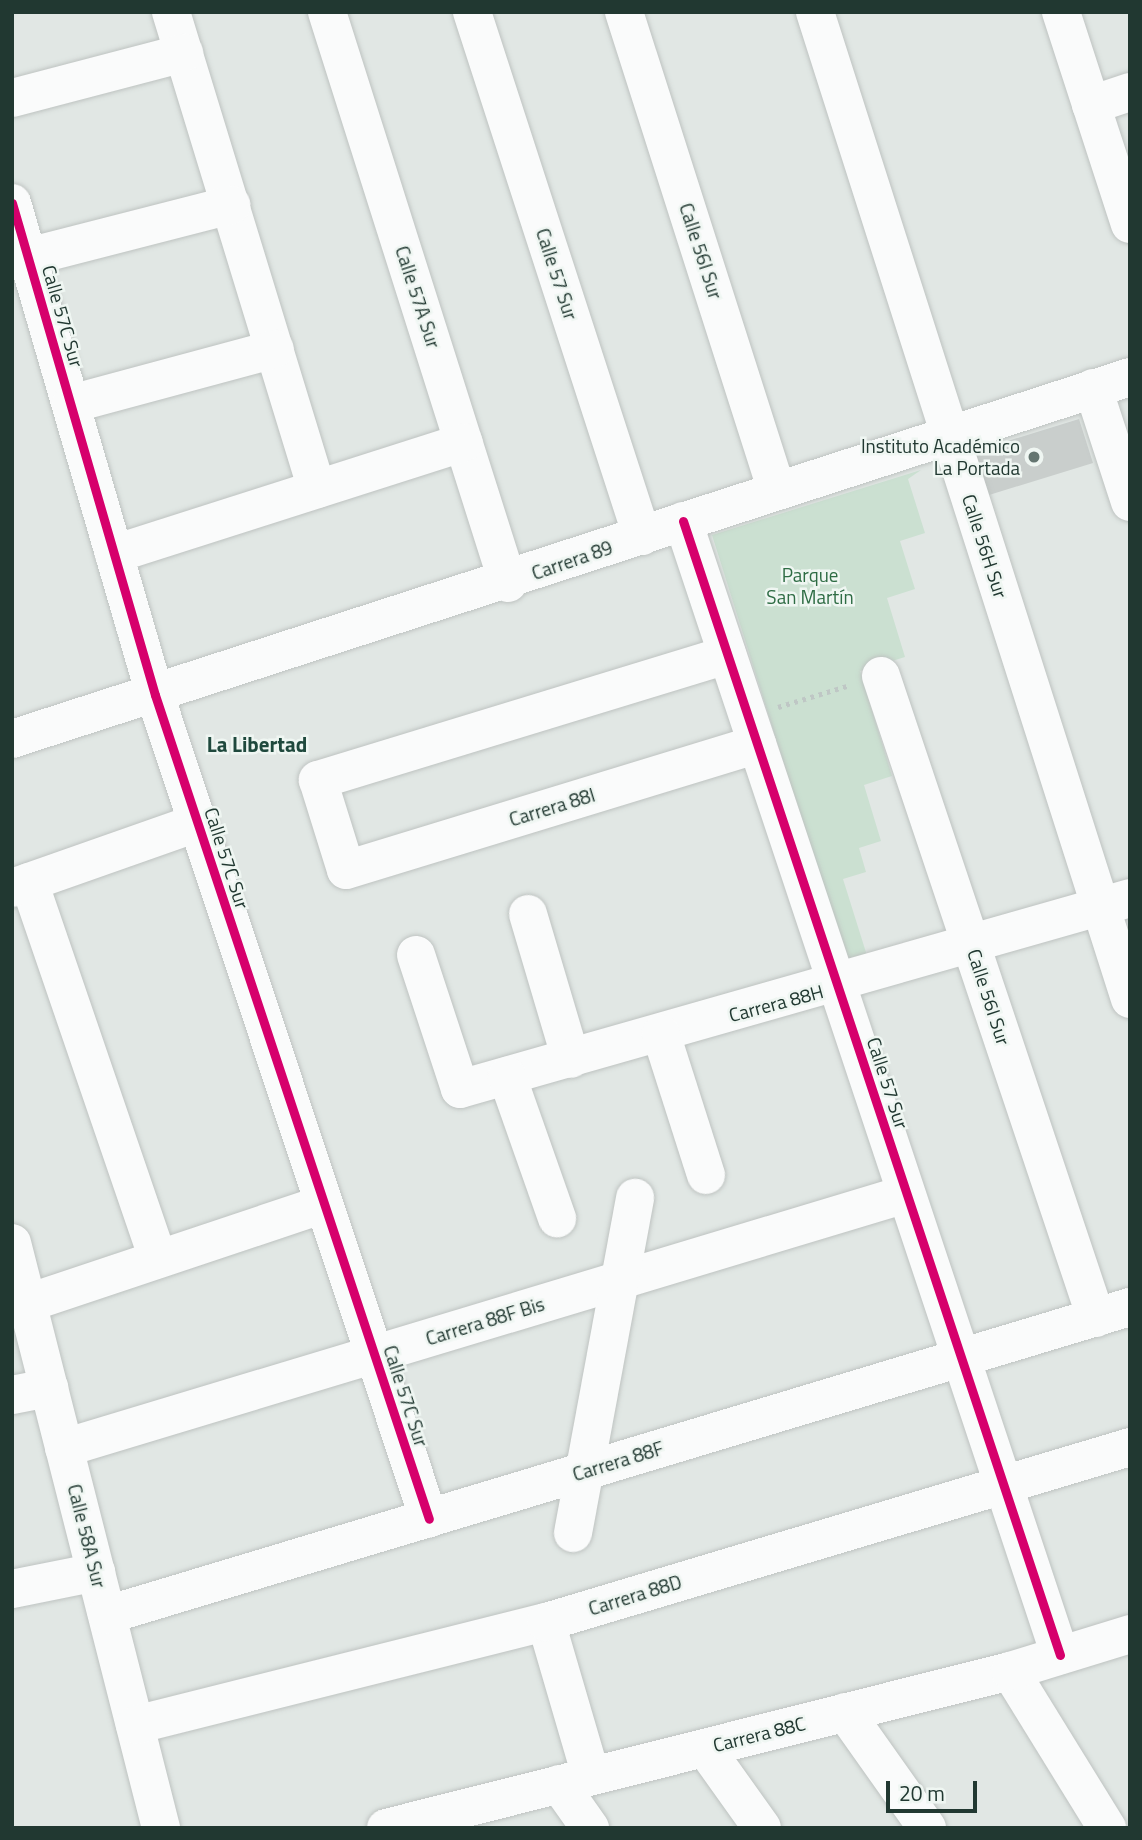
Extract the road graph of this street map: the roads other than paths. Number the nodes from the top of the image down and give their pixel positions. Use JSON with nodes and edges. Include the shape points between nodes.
{"nodes":[{"id":1,"x":171,"y":12,"type":"edge"},
{"id":2,"x":327,"y":12,"type":"edge"},
{"id":3,"x":472,"y":12,"type":"edge"},
{"id":4,"x":624,"y":12,"type":"edge"},
{"id":5,"x":815,"y":12,"type":"edge"},
{"id":6,"x":1061,"y":12,"type":"edge"},
{"id":7,"x":184,"y":53,"type":"junction"},
{"id":8,"x":1130,"y":92,"type":"edge"},
{"id":9,"x":12,"y":98,"type":"edge"},
{"id":10,"x":1091,"y":105,"type":"junction"},
{"id":11,"x":12,"y":203,"type":"edge"},
{"id":12,"x":231,"y":205,"type":"junction"},
{"id":13,"x":1129,"y":221,"type":"edge"},
{"id":14,"x":28,"y":257,"type":"junction"},
{"id":15,"x":275,"y":349,"type":"junction"},
{"id":16,"x":1130,"y":377,"type":"edge"},
{"id":17,"x":1093,"y":388,"type":"junction"},
{"id":18,"x":71,"y":404,"type":"junction"},
{"id":19,"x":949,"y":434,"type":"junction"},
{"id":20,"x":464,"y":442,"type":"junction"},
{"id":21,"x":317,"y":489,"type":"junction"},
{"id":22,"x":777,"y":491,"type":"junction"},
{"id":23,"x":1130,"y":502,"type":"edge"},
{"id":24,"x":683,"y":521,"type":"junction"},
{"id":25,"x":642,"y":536,"type":"junction"},
{"id":26,"x":114,"y":554,"type":"junction"},
{"id":27,"x":509,"y":583,"type":"junction"},
{"id":28,"x":727,"y":655,"type":"junction"},
{"id":29,"x":881,"y":676,"type":"road end"},
{"id":30,"x":155,"y":695,"type":"junction"},
{"id":31,"x":752,"y":730,"type":"junction"},
{"id":32,"x":14,"y":732,"type":"edge"},
{"id":33,"x":197,"y":823,"type":"junction"},
{"id":34,"x":21,"y":885,"type":"edge"},
{"id":35,"x":1115,"y":902,"type":"edge"},
{"id":36,"x":528,"y":914,"type":"dead end"},
{"id":37,"x":972,"y":945,"type":"junction"},
{"id":38,"x":416,"y":955,"type":"dead end"},
{"id":39,"x":837,"y":986,"type":"junction"},
{"id":40,"x":1130,"y":999,"type":"edge"},
{"id":41,"x":661,"y":1034,"type":"junction"},
{"id":42,"x":571,"y":1059,"type":"junction"},
{"id":43,"x":507,"y":1076,"type":"junction"},
{"id":44,"x":706,"y":1175,"type":"dead end"},
{"id":45,"x":906,"y":1194,"type":"junction"},
{"id":46,"x":635,"y":1198,"type":"dead end"},
{"id":47,"x":324,"y":1203,"type":"junction"},
{"id":48,"x":557,"y":1218,"type":"dead end"},
{"id":49,"x":13,"y":1248,"type":"edge"},
{"id":50,"x":158,"y":1259,"type":"junction"},
{"id":51,"x":620,"y":1280,"type":"junction"},
{"id":52,"x":28,"y":1303,"type":"junction"},
{"id":53,"x":1113,"y":1312,"type":"edge"},
{"id":54,"x":374,"y":1354,"type":"junction"},
{"id":55,"x":961,"y":1358,"type":"junction"},
{"id":56,"x":49,"y":1388,"type":"junction"},
{"id":57,"x":12,"y":1395,"type":"edge"},
{"id":58,"x":1130,"y":1447,"type":"edge"},
{"id":59,"x":64,"y":1448,"type":"junction"},
{"id":60,"x":584,"y":1472,"type":"junction"},
{"id":61,"x":1003,"y":1486,"type":"junction"},
{"id":62,"x":429,"y":1518,"type":"junction"},
{"id":63,"x":573,"y":1533,"type":"dead end"},
{"id":64,"x":96,"y":1572,"type":"junction"},
{"id":65,"x":12,"y":1589,"type":"edge"},
{"id":66,"x":107,"y":1615,"type":"junction"},
{"id":67,"x":545,"y":1622,"type":"junction"},
{"id":68,"x":1130,"y":1634,"type":"edge"},
{"id":69,"x":1060,"y":1656,"type":"junction"},
{"id":70,"x":1010,"y":1671,"type":"junction"},
{"id":71,"x":845,"y":1712,"type":"junction"},
{"id":72,"x":135,"y":1725,"type":"junction"},
{"id":73,"x":705,"y":1748,"type":"junction"},
{"id":74,"x":575,"y":1780,"type":"junction"},
{"id":75,"x":161,"y":1828,"type":"edge"},
{"id":76,"x":386,"y":1828,"type":"edge"},
{"id":77,"x":590,"y":1828,"type":"edge"},
{"id":78,"x":762,"y":1828,"type":"edge"},
{"id":79,"x":927,"y":1828,"type":"edge"},
{"id":80,"x":1107,"y":1828,"type":"edge"}],
"edges":[{"from":1,"to":7,"type":"street"},
{"from":2,"to":20,"type":"street","name":"Calle 57A Sur"},
{"from":3,"to":25,"type":"street","name":"Calle 57 Sur"},
{"from":4,"to":22,"type":"street","name":"Calle 56I Sur"},
{"from":5,"to":19,"type":"street","name":"Calle 56H Sur"},
{"from":6,"to":10,"type":"street"},
{"from":7,"to":9,"type":"street"},
{"from":7,"to":12,"type":"street"},
{"from":8,"to":10,"type":"street"},
{"from":10,"to":13,"type":"street"},
{"from":11,"to":14,"type":"street","name":"Calle 57C Sur"},
{"from":12,"to":14,"type":"street"},
{"from":12,"to":15,"type":"street"},
{"from":14,"to":18,"type":"street","name":"Calle 57C Sur"},
{"from":15,"to":18,"type":"street"},
{"from":15,"to":21,"type":"street"},
{"from":16,"to":17,"type":"street","name":"Carrera 89"},
{"from":17,"to":19,"type":"street","name":"Carrera 89"},
{"from":17,"to":23,"type":"street"},
{"from":18,"to":26,"type":"street","name":"Calle 57C Sur"},
{"from":19,"to":22,"type":"street","name":"Carrera 89"},
{"from":19,"to":35,"type":"street","name":"Calle 56H Sur"},
{"from":20,"to":21,"type":"street"},
{"from":20,"to":27,"type":"street","name":"Calle 57A Sur"},
{"from":21,"to":26,"type":"street"},
{"from":22,"to":24,"type":"street","name":"Carrera 89"},
{"from":24,"to":25,"type":"street","name":"Carrera 89"},
{"from":24,"to":28,"type":"street","name":"Calle 57 Sur"},
{"from":25,"to":27,"type":"street","name":"Carrera 89"},
{"from":26,"to":30,"type":"street","name":"Calle 57C Sur"},
{"from":27,"to":30,"type":"street","name":"Carrera 89"},
{"from":28,"to":31,"type":"street","name":"Calle 57 Sur"},
{"from":28,"to":31,"type":"street","name":"Carrera 88I","via":[[318,780],[346,870]]},
{"from":29,"to":37,"type":"street","name":"Calle 56I Sur"},
{"from":30,"to":32,"type":"street","name":"Carrera 89"},
{"from":30,"to":33,"type":"street","name":"Calle 57C Sur"},
{"from":31,"to":39,"type":"street","name":"Calle 57 Sur"},
{"from":33,"to":34,"type":"street"},
{"from":33,"to":47,"type":"street","name":"Calle 57C Sur"},
{"from":34,"to":50,"type":"street"},
{"from":35,"to":37,"type":"street","name":"Carrera 88H"},
{"from":35,"to":40,"type":"street","name":"Calle 56H Sur"},
{"from":36,"to":42,"type":"street"},
{"from":37,"to":39,"type":"street","name":"Carrera 88H"},
{"from":37,"to":53,"type":"street","name":"Calle 56I Sur"},
{"from":38,"to":43,"type":"street","name":"Carrera 88H","via":[[460,1089]]},
{"from":39,"to":41,"type":"street","name":"Carrera 88H"},
{"from":39,"to":45,"type":"street","name":"Calle 57 Sur"},
{"from":41,"to":42,"type":"street","name":"Carrera 88H"},
{"from":41,"to":44,"type":"street"},
{"from":42,"to":43,"type":"street","name":"Carrera 88H"},
{"from":43,"to":48,"type":"street"},
{"from":45,"to":51,"type":"street","name":"Carrera 88F Bis"},
{"from":45,"to":55,"type":"street","name":"Calle 57 Sur"},
{"from":46,"to":51,"type":"street"},
{"from":47,"to":50,"type":"street"},
{"from":47,"to":54,"type":"street","name":"Calle 57C Sur"},
{"from":49,"to":52,"type":"street","name":"Calle 58A Sur"},
{"from":50,"to":52,"type":"street"},
{"from":51,"to":54,"type":"street","name":"Carrera 88F Bis"},
{"from":51,"to":60,"type":"street"},
{"from":52,"to":56,"type":"street","name":"Calle 58A Sur"},
{"from":53,"to":55,"type":"street","name":"Carrera 88F"},
{"from":54,"to":59,"type":"street","name":"Carrera 88F Bis"},
{"from":54,"to":62,"type":"street","name":"Calle 57C Sur"},
{"from":55,"to":60,"type":"street","name":"Carrera 88F"},
{"from":55,"to":61,"type":"street","name":"Calle 57 Sur"},
{"from":56,"to":57,"type":"street"},
{"from":56,"to":59,"type":"street","name":"Calle 58A Sur"},
{"from":58,"to":61,"type":"street","name":"Carrera 88D"},
{"from":59,"to":64,"type":"street","name":"Calle 58A Sur"},
{"from":60,"to":62,"type":"street","name":"Carrera 88F"},
{"from":60,"to":63,"type":"street"},
{"from":61,"to":67,"type":"street","name":"Carrera 88D"},
{"from":61,"to":69,"type":"street","name":"Calle 57 Sur"},
{"from":62,"to":66,"type":"street","name":"Carrera 88F"},
{"from":64,"to":65,"type":"street"},
{"from":64,"to":66,"type":"street","name":"Calle 58A Sur"},
{"from":66,"to":72,"type":"street","name":"Calle 58A Sur"},
{"from":67,"to":72,"type":"street","name":"Carrera 88D"},
{"from":67,"to":74,"type":"street"},
{"from":68,"to":69,"type":"street","name":"Carrera 88C"},
{"from":69,"to":70,"type":"street","name":"Carrera 88C"},
{"from":70,"to":71,"type":"street","name":"Carrera 88C"},
{"from":70,"to":80,"type":"street"},
{"from":71,"to":73,"type":"street","name":"Carrera 88C"},
{"from":71,"to":79,"type":"street"},
{"from":72,"to":75,"type":"street","name":"Calle 58A Sur"},
{"from":73,"to":74,"type":"street","name":"Carrera 88C"},
{"from":73,"to":78,"type":"street"},
{"from":74,"to":76,"type":"street","name":"Carrera 88C"},
{"from":74,"to":77,"type":"street"}]}
